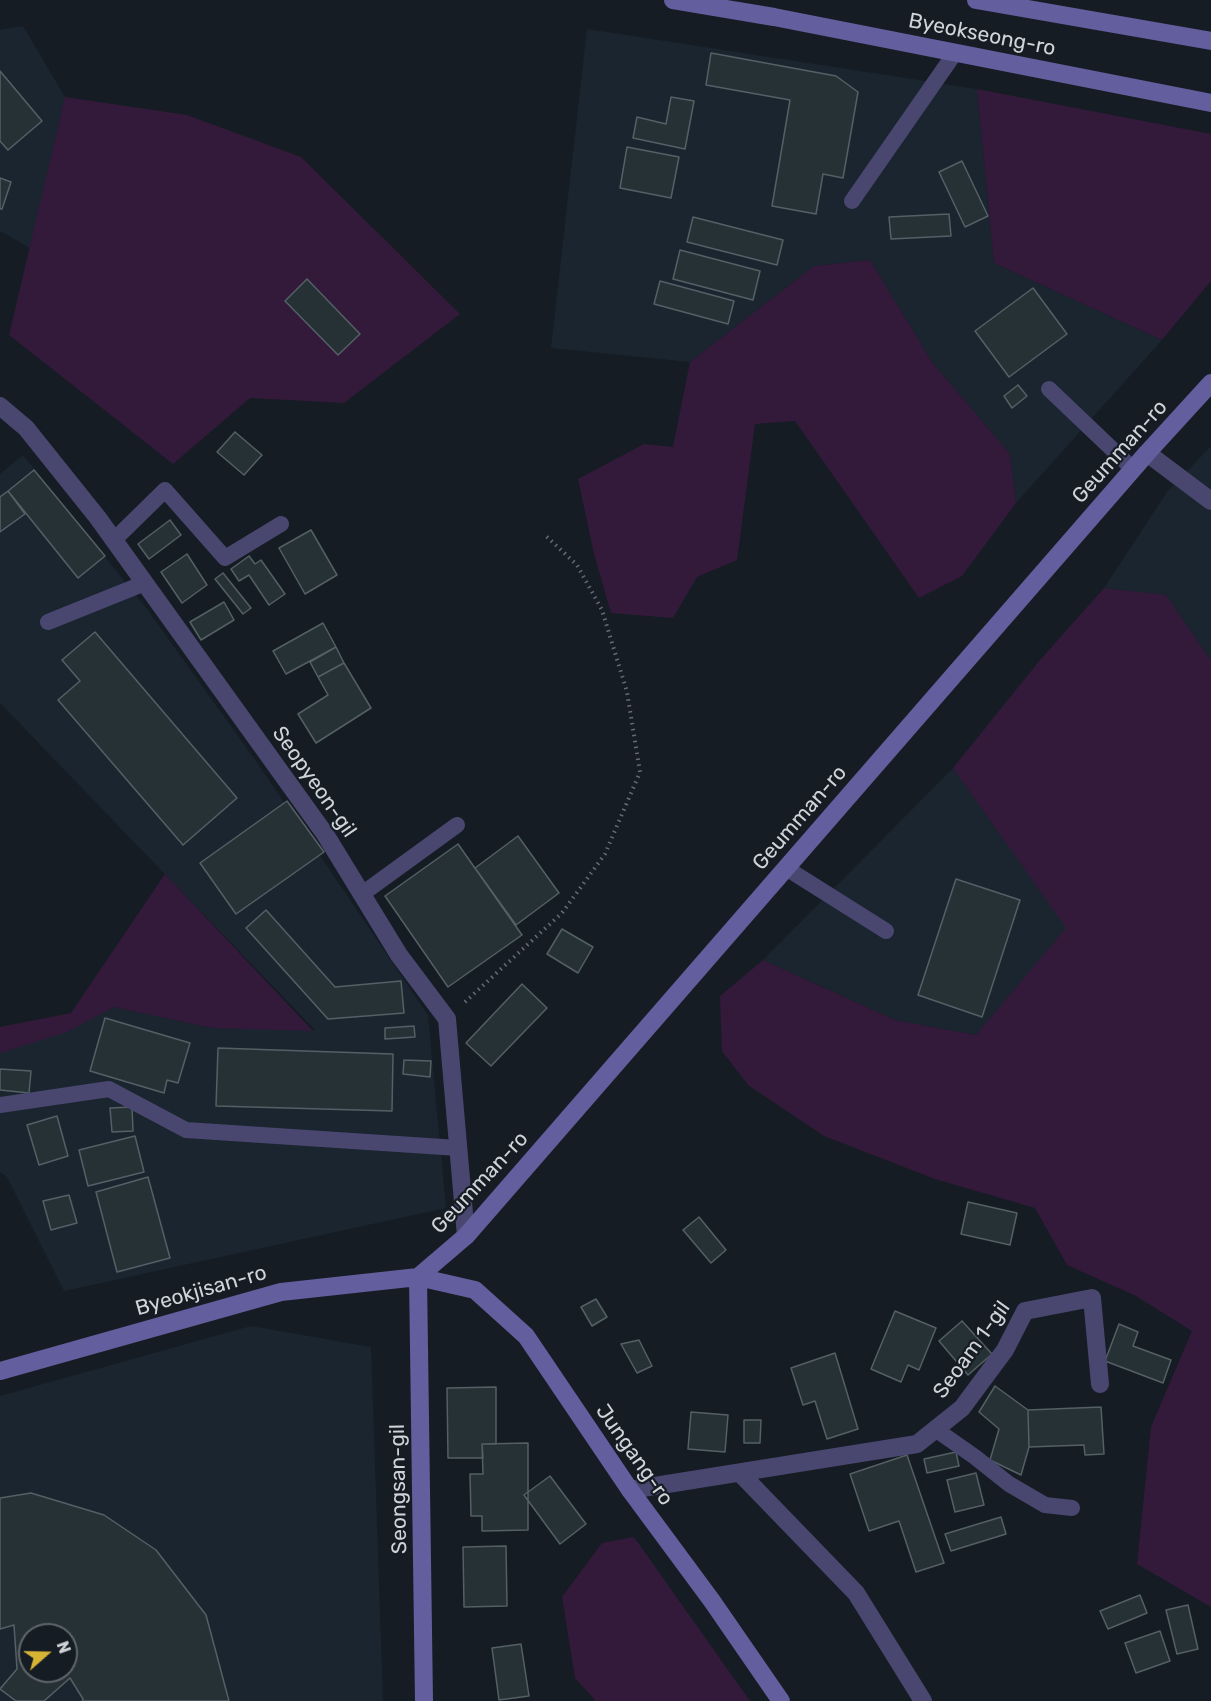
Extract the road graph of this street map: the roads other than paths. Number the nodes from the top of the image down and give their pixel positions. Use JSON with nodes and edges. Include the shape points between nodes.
{"nodes":[{"id":1,"x":673,"y":0,"type":"edge"},
{"id":2,"x":976,"y":0,"type":"edge"},
{"id":3,"x":994,"y":2,"type":"edge"},
{"id":4,"x":1211,"y":41,"type":"edge"},
{"id":5,"x":955,"y":53,"type":"junction"},
{"id":6,"x":1211,"y":102,"type":"edge"},
{"id":7,"x":852,"y":201,"type":"dead end"},
{"id":8,"x":1211,"y":383,"type":"edge"},
{"id":9,"x":1049,"y":389,"type":"dead end"},
{"id":10,"x":0,"y":406,"type":"edge"},
{"id":11,"x":1148,"y":453,"type":"junction"},
{"id":12,"x":1133,"y":469,"type":"junction"},
{"id":13,"x":1211,"y":501,"type":"edge"},
{"id":14,"x":281,"y":524,"type":"dead end"},
{"id":15,"x":114,"y":540,"type":"junction"},
{"id":16,"x":145,"y":583,"type":"junction"},
{"id":17,"x":48,"y":622,"type":"dead end"},
{"id":18,"x":457,"y":825,"type":"dead end"},
{"id":19,"x":786,"y":868,"type":"junction"},
{"id":20,"x":362,"y":894,"type":"junction"},
{"id":21,"x":886,"y":931,"type":"dead end"},
{"id":22,"x":0,"y":1105,"type":"edge"},
{"id":23,"x":458,"y":1148,"type":"junction"},
{"id":24,"x":466,"y":1236,"type":"junction"},
{"id":25,"x":418,"y":1277,"type":"junction"},
{"id":26,"x":0,"y":1371,"type":"edge"},
{"id":27,"x":1100,"y":1384,"type":"dead end"},
{"id":28,"x":935,"y":1429,"type":"junction"},
{"id":29,"x":740,"y":1473,"type":"junction"},
{"id":30,"x":630,"y":1490,"type":"junction"},
{"id":31,"x":1072,"y":1508,"type":"dead end"},
{"id":32,"x":424,"y":1701,"type":"edge"},
{"id":33,"x":781,"y":1701,"type":"edge"},
{"id":34,"x":923,"y":1701,"type":"edge"}],
"edges":[{"from":1,"to":5,"type":"street","name":"Byeokseong-ro"},
{"from":2,"to":3,"type":"street","name":"Byeokseong-ro"},
{"from":3,"to":4,"type":"street","name":"Byeokseong-ro"},
{"from":5,"to":6,"type":"street","name":"Byeokseong-ro"},
{"from":5,"to":7,"type":"lane"},
{"from":8,"to":11,"type":"street","name":"Geumman-ro"},
{"from":9,"to":12,"type":"lane"},
{"from":10,"to":15,"type":"street","name":"Seopyeon-gil","via":[[26,428]]},
{"from":11,"to":12,"type":"street","name":"Geumman-ro"},
{"from":11,"to":13,"type":"street"},
{"from":12,"to":19,"type":"street","name":"Geumman-ro"},
{"from":14,"to":15,"type":"lane","via":[[225,558],[165,490]]},
{"from":15,"to":16,"type":"street","name":"Seopyeon-gil"},
{"from":16,"to":17,"type":"lane"},
{"from":16,"to":20,"type":"street","name":"Seopyeon-gil","via":[[325,834]]},
{"from":18,"to":20,"type":"lane"},
{"from":19,"to":21,"type":"lane"},
{"from":19,"to":24,"type":"street","name":"Geumman-ro"},
{"from":20,"to":23,"type":"street","name":"Seopyeon-gil","via":[[399,955],[447,1019]]},
{"from":22,"to":23,"type":"lane","via":[[109,1089],[186,1130]]},
{"from":23,"to":24,"type":"street"},
{"from":24,"to":25,"type":"street","name":"Geumman-ro"},
{"from":25,"to":26,"type":"street","name":"Byeokjisan-ro","via":[[281,1292]]},
{"from":25,"to":30,"type":"street","name":"Jungang-ro","via":[[475,1290],[526,1336]]},
{"from":25,"to":32,"type":"street","name":"Seongsan-gil"},
{"from":27,"to":28,"type":"street","name":"Seoam 1-gil","via":[[1092,1298],[1026,1311],[1005,1350],[962,1408]]},
{"from":28,"to":29,"type":"street","name":"Seoam 1-gil","via":[[917,1444]]},
{"from":28,"to":31,"type":"lane","via":[[1009,1484],[1045,1504]]},
{"from":29,"to":30,"type":"street","name":"Seoam 1-gil"},
{"from":29,"to":34,"type":"street","via":[[856,1593]]},
{"from":30,"to":33,"type":"street","name":"Jungang-ro"}]}
